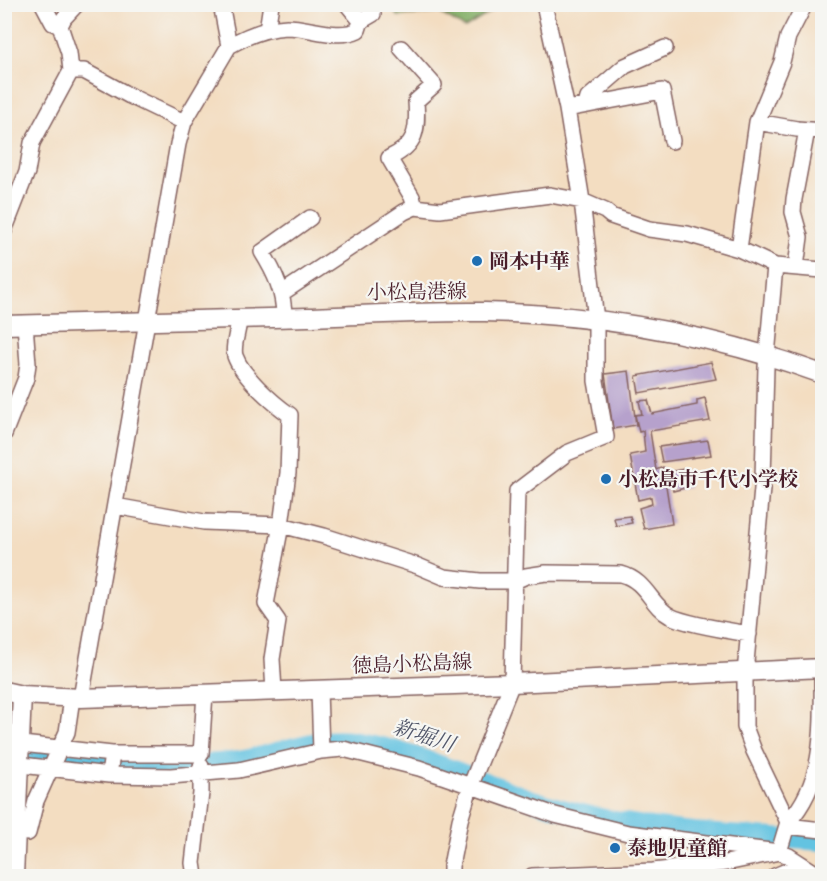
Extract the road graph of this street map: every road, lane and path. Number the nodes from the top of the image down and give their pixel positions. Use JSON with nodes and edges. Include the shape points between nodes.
{"nodes":[{"id":1,"x":44,"y":4,"type":"edge"},
{"id":2,"x":77,"y":4,"type":"edge"},
{"id":3,"x":220,"y":4,"type":"edge"},
{"id":4,"x":271,"y":4,"type":"edge"},
{"id":5,"x":346,"y":4,"type":"edge"},
{"id":6,"x":544,"y":4,"type":"edge"},
{"id":7,"x":804,"y":4,"type":"edge"},
{"id":8,"x":60,"y":26,"type":"junction"},
{"id":9,"x":267,"y":30,"type":"junction"},
{"id":10,"x":229,"y":46,"type":"junction"},
{"id":11,"x":401,"y":48,"type":"dead end"},
{"id":12,"x":665,"y":48,"type":"dead end"},
{"id":13,"x":71,"y":71,"type":"junction"},
{"id":14,"x":586,"y":105,"type":"junction"},
{"id":15,"x":567,"y":109,"type":"junction"},
{"id":16,"x":184,"y":122,"type":"junction"},
{"id":17,"x":757,"y":122,"type":"junction"},
{"id":18,"x":807,"y":130,"type":"junction"},
{"id":19,"x":822,"y":131,"type":"edge"},
{"id":20,"x":672,"y":141,"type":"dead end"},
{"id":21,"x":582,"y":201,"type":"junction"},
{"id":22,"x":416,"y":207,"type":"junction"},
{"id":23,"x":310,"y":218,"type":"dead end"},
{"id":24,"x":4,"y":231,"type":"edge"},
{"id":25,"x":739,"y":249,"type":"junction"},
{"id":26,"x":775,"y":266,"type":"junction"},
{"id":27,"x":796,"y":267,"type":"junction"},
{"id":28,"x":822,"y":270,"type":"edge"},
{"id":29,"x":282,"y":293,"type":"junction"},
{"id":30,"x":284,"y":317,"type":"junction"},
{"id":31,"x":239,"y":319,"type":"junction"},
{"id":32,"x":146,"y":320,"type":"junction"},
{"id":33,"x":596,"y":320,"type":"junction"},
{"id":34,"x":26,"y":324,"type":"junction"},
{"id":35,"x":4,"y":325,"type":"edge"},
{"id":36,"x":768,"y":355,"type":"junction"},
{"id":37,"x":822,"y":374,"type":"edge"},
{"id":38,"x":4,"y":434,"type":"edge"},
{"id":39,"x":116,"y":506,"type":"junction"},
{"id":40,"x":281,"y":525,"type":"junction"},
{"id":41,"x":515,"y":581,"type":"junction"},
{"id":42,"x":749,"y":634,"type":"junction"},
{"id":43,"x":820,"y":667,"type":"edge"},
{"id":44,"x":745,"y":673,"type":"junction"},
{"id":45,"x":512,"y":683,"type":"junction"},
{"id":46,"x":319,"y":690,"type":"junction"},
{"id":47,"x":274,"y":692,"type":"junction"},
{"id":48,"x":13,"y":693,"type":"edge"},
{"id":49,"x":205,"y":693,"type":"junction"},
{"id":50,"x":76,"y":698,"type":"junction"},
{"id":51,"x":320,"y":744,"type":"junction"},
{"id":52,"x":15,"y":754,"type":"edge"},
{"id":53,"x":56,"y":759,"type":"junction"},
{"id":54,"x":111,"y":764,"type":"junction"},
{"id":55,"x":201,"y":764,"type":"junction"},
{"id":56,"x":820,"y":765,"type":"edge"},
{"id":57,"x":473,"y":780,"type":"junction"},
{"id":58,"x":787,"y":826,"type":"junction"},
{"id":59,"x":822,"y":830,"type":"edge"},
{"id":60,"x":16,"y":832,"type":"junction"},
{"id":61,"x":780,"y":849,"type":"junction"},
{"id":62,"x":801,"y":865,"type":"junction"},
{"id":63,"x":598,"y":875,"type":"edge"},
{"id":64,"x":14,"y":876,"type":"edge"},
{"id":65,"x":195,"y":876,"type":"edge"},
{"id":66,"x":451,"y":876,"type":"edge"},
{"id":67,"x":532,"y":876,"type":"edge"},
{"id":68,"x":775,"y":876,"type":"edge"},
{"id":69,"x":820,"y":876,"type":"edge"}],
"edges":[{"from":1,"to":8,"type":"street","via":[[53,22]]},
{"from":2,"to":8,"type":"street"},
{"from":3,"to":10,"type":"street"},
{"from":4,"to":9,"type":"street"},
{"from":5,"to":9,"type":"street","via":[[367,18],[352,33],[286,27]]},
{"from":6,"to":15,"type":"street"},
{"from":7,"to":17,"type":"street"},
{"from":8,"to":13,"type":"street"},
{"from":9,"to":10,"type":"street"},
{"from":10,"to":16,"type":"street"},
{"from":11,"to":22,"type":"street","via":[[434,85],[416,101],[416,131],[405,151],[389,158]]},
{"from":12,"to":14,"type":"street","via":[[625,66],[588,98]]},
{"from":13,"to":16,"type":"street","via":[[84,71]]},
{"from":13,"to":24,"type":"street","via":[[32,143],[27,172]]},
{"from":14,"to":15,"type":"street"},
{"from":14,"to":20,"type":"street","via":[[662,91]]},
{"from":15,"to":21,"type":"street"},
{"from":16,"to":32,"type":"street"},
{"from":17,"to":18,"type":"street"},
{"from":17,"to":25,"type":"street"},
{"from":18,"to":19,"type":"street"},
{"from":18,"to":27,"type":"street","via":[[794,199],[793,212],[800,237]]},
{"from":21,"to":22,"type":"street","via":[[550,195],[440,210]]},
{"from":21,"to":25,"type":"street","via":[[649,229],[687,234]]},
{"from":21,"to":33,"type":"street"},
{"from":22,"to":29,"type":"street"},
{"from":23,"to":29,"type":"street","via":[[262,252]]},
{"from":25,"to":26,"type":"street"},
{"from":26,"to":27,"type":"street"},
{"from":26,"to":36,"type":"street"},
{"from":27,"to":28,"type":"street"},
{"from":29,"to":30,"type":"street"},
{"from":30,"to":31,"type":"main road","name":"小松島港線"},
{"from":30,"to":33,"type":"main road","name":"小松島港線","via":[[485,312]]},
{"from":31,"to":32,"type":"main road","name":"小松島港線"},
{"from":31,"to":40,"type":"street","via":[[235,356],[254,384],[290,414]]},
{"from":32,"to":34,"type":"main road","name":"小松島港線"},
{"from":32,"to":39,"type":"street"},
{"from":33,"to":36,"type":"main road","name":"小松島港線","via":[[705,338]]},
{"from":33,"to":41,"type":"street","via":[[596,381],[606,437],[567,453],[518,491]]},
{"from":34,"to":35,"type":"main road","name":"小松島港線"},
{"from":34,"to":38,"type":"street","via":[[26,378]]},
{"from":36,"to":37,"type":"main road","name":"小松島港線"},
{"from":36,"to":42,"type":"street","via":[[763,478]]},
{"from":39,"to":40,"type":"street","via":[[204,522]]},
{"from":39,"to":50,"type":"street"},
{"from":40,"to":41,"type":"street","via":[[444,577]]},
{"from":40,"to":47,"type":"street","via":[[266,604],[278,621],[272,659]]},
{"from":41,"to":42,"type":"street","via":[[546,573],[621,574],[639,582],[669,615]]},
{"from":41,"to":45,"type":"street"},
{"from":42,"to":44,"type":"street"},
{"from":43,"to":44,"type":"main road","name":"徳島小松島線"},
{"from":43,"to":56,"type":"street"},
{"from":44,"to":45,"type":"main road","name":"徳島小松島線"},
{"from":44,"to":58,"type":"street","via":[[745,727]]},
{"from":45,"to":46,"type":"main road","name":"徳島小松島線"},
{"from":45,"to":57,"type":"street"},
{"from":46,"to":47,"type":"main road","name":"徳島小松島線"},
{"from":46,"to":51,"type":"street"},
{"from":47,"to":49,"type":"main road","name":"徳島小松島線"},
{"from":48,"to":50,"type":"main road","name":"徳島小松島線"},
{"from":48,"to":52,"type":"main road"},
{"from":49,"to":50,"type":"main road","name":"徳島小松島線"},
{"from":49,"to":55,"type":"street"},
{"from":50,"to":53,"type":"street"},
{"from":51,"to":55,"type":"street","via":[[239,770]]},
{"from":51,"to":57,"type":"street"},
{"from":52,"to":53,"type":"street"},
{"from":52,"to":53,"type":"street"},
{"from":52,"to":60,"type":"main road"},
{"from":53,"to":54,"type":"street"},
{"from":53,"to":54,"type":"street"},
{"from":53,"to":60,"type":"street","via":[[36,801],[28,833]]},
{"from":54,"to":55,"type":"street"},
{"from":54,"to":55,"type":"street"},
{"from":55,"to":65,"type":"street"},
{"from":56,"to":58,"type":"street"},
{"from":57,"to":61,"type":"street","via":[[555,815],[628,833]]},
{"from":57,"to":66,"type":"street","via":[[460,820]]},
{"from":58,"to":59,"type":"street"},
{"from":58,"to":61,"type":"street"},
{"from":60,"to":64,"type":"main road"},
{"from":61,"to":62,"type":"street"},
{"from":61,"to":63,"type":"street","via":[[726,863]]},
{"from":62,"to":68,"type":"street"},
{"from":62,"to":69,"type":"street"},
{"from":63,"to":67,"type":"street"}]}
